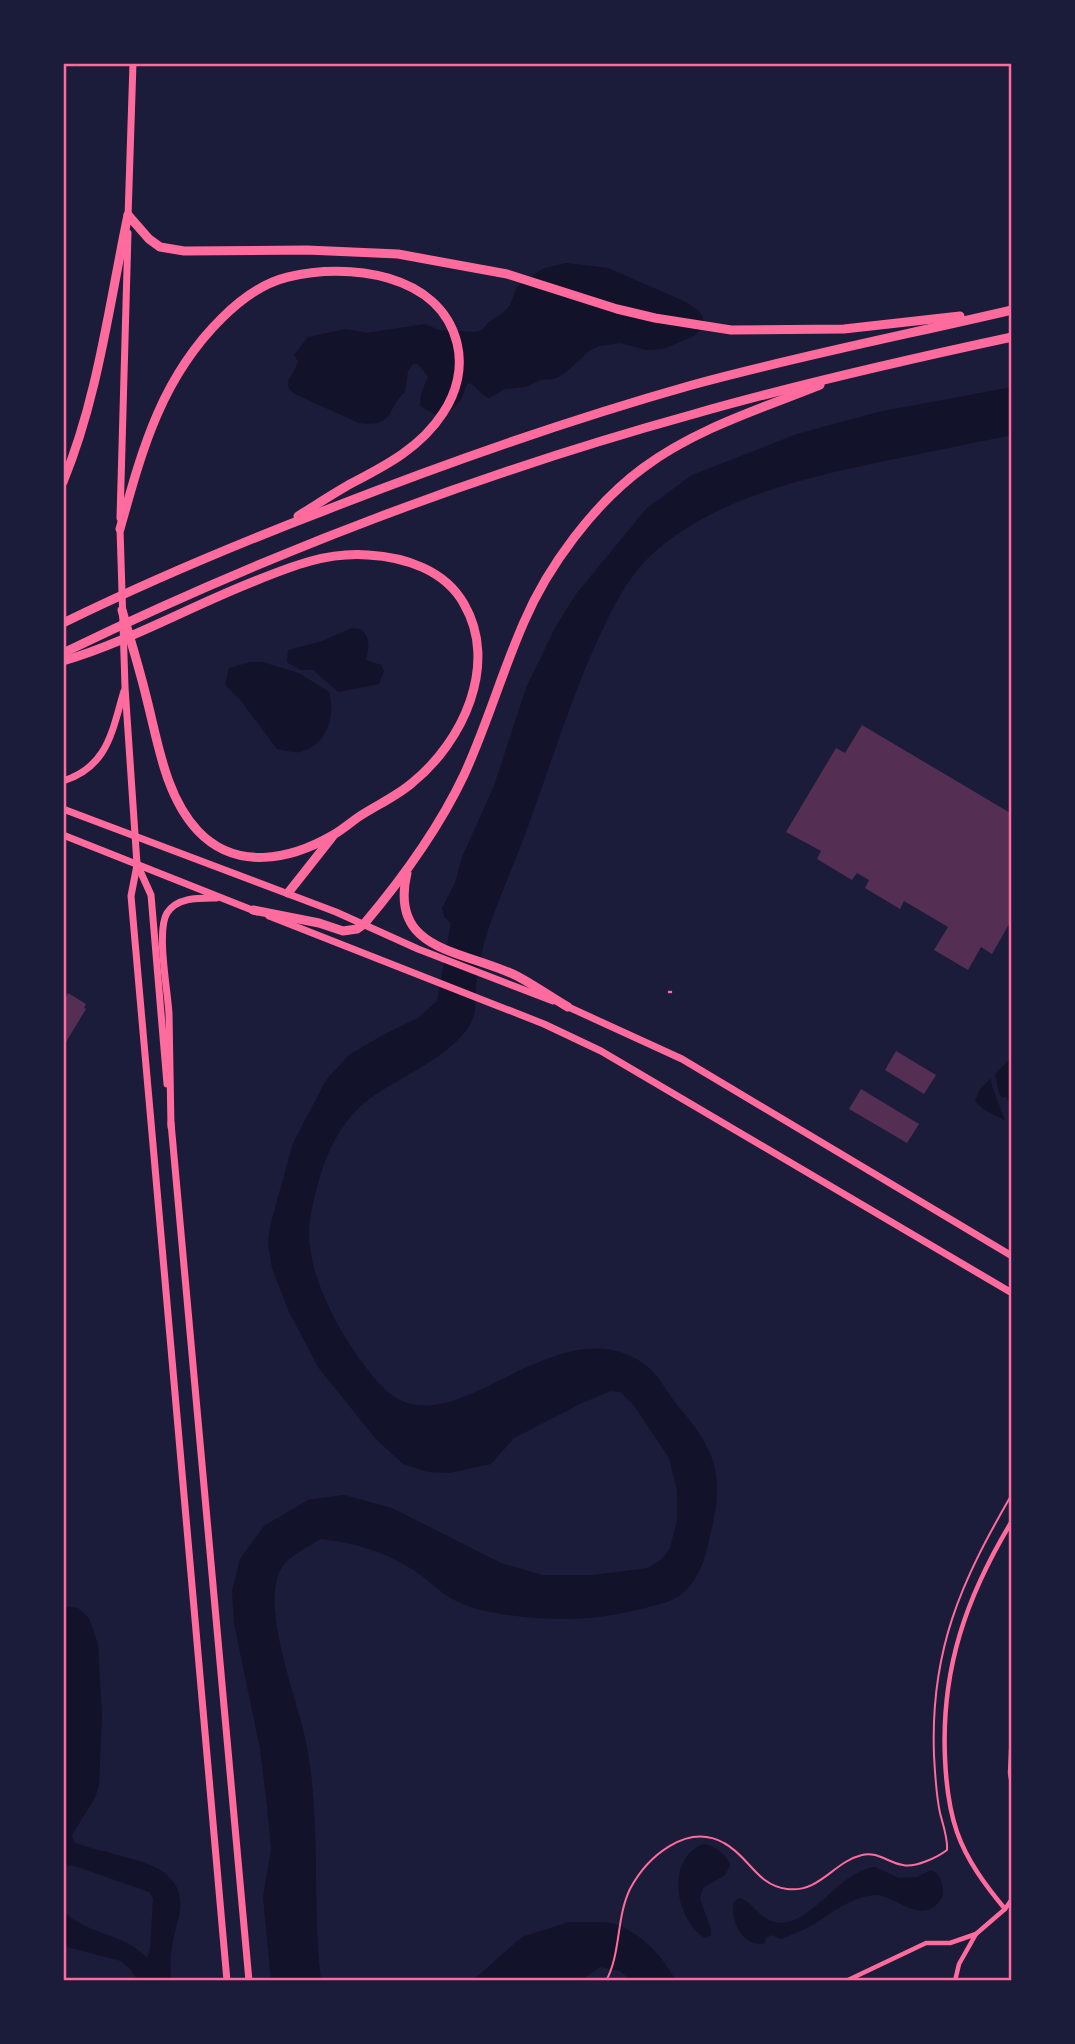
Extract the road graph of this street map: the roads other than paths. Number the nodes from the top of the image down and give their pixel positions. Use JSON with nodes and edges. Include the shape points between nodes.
{"nodes":[{"id":1,"x":133,"y":63,"type":"edge"},
{"id":2,"x":128,"y":215,"type":"junction"},
{"id":3,"x":1009,"y":311,"type":"edge"},
{"id":4,"x":1012,"y":337,"type":"edge"},
{"id":5,"x":861,"y":370,"type":"junction"},
{"id":6,"x":63,"y":482,"type":"edge"},
{"id":7,"x":120,"y":529,"type":"junction"},
{"id":8,"x":277,"y":529,"type":"junction"},
{"id":9,"x":122,"y":610,"type":"junction"},
{"id":10,"x":63,"y":623,"type":"edge"},
{"id":11,"x":63,"y":653,"type":"edge"},
{"id":12,"x":63,"y":661,"type":"edge"},
{"id":13,"x":125,"y":687,"type":"junction"},
{"id":14,"x":63,"y":781,"type":"edge"},
{"id":15,"x":63,"y":809,"type":"edge"},
{"id":16,"x":63,"y":835,"type":"edge"},
{"id":17,"x":334,"y":835,"type":"junction"},
{"id":18,"x":136,"y":837,"type":"junction"},
{"id":19,"x":137,"y":864,"type":"junction"},
{"id":20,"x":409,"y":866,"type":"junction"},
{"id":21,"x":288,"y":893,"type":"junction"},
{"id":22,"x":223,"y":898,"type":"junction"},
{"id":23,"x":253,"y":910,"type":"junction"},
{"id":24,"x":364,"y":924,"type":"junction"},
{"id":25,"x":568,"y":1007,"type":"junction"},
{"id":26,"x":171,"y":1127,"type":"junction"},
{"id":27,"x":1012,"y":1256,"type":"edge"},
{"id":28,"x":1012,"y":1293,"type":"edge"},
{"id":29,"x":1012,"y":1521,"type":"edge"},
{"id":30,"x":1012,"y":1732,"type":"edge"},
{"id":31,"x":1012,"y":1785,"type":"edge"},
{"id":32,"x":1012,"y":1899,"type":"edge"},
{"id":33,"x":1005,"y":1909,"type":"junction"},
{"id":34,"x":976,"y":1934,"type":"junction"},
{"id":35,"x":227,"y":1981,"type":"edge"},
{"id":36,"x":249,"y":1981,"type":"edge"},
{"id":37,"x":845,"y":1981,"type":"edge"},
{"id":38,"x":955,"y":1981,"type":"edge"}],
"edges":[{"from":1,"to":2,"type":"main road"},
{"from":2,"to":3,"type":"highway","via":[[160,247],[184,251],[366,251],[435,259],[691,325],[747,330],[844,329]]},
{"from":2,"to":6,"type":"highway","via":[[93,388]]},
{"from":2,"to":7,"type":"main road"},
{"from":3,"to":8,"type":"highway","via":[[818,352],[668,392],[491,449]]},
{"from":4,"to":5,"type":"highway"},
{"from":5,"to":11,"type":"highway","via":[[692,414],[467,485],[280,556]]},
{"from":5,"to":20,"type":"highway","via":[[695,437],[643,467],[606,500],[556,562],[524,620],[463,777]]},
{"from":7,"to":8,"type":"highway","via":[[145,441],[165,395],[190,354],[242,300],[287,277],[344,270],[376,275],[417,290],[446,318],[460,353],[452,397],[443,413],[415,445],[376,473]]},
{"from":7,"to":9,"type":"main road"},
{"from":8,"to":10,"type":"highway"},
{"from":9,"to":13,"type":"main road"},
{"from":9,"to":17,"type":"highway","via":[[170,785],[200,832],[237,854],[270,858],[301,851]]},
{"from":12,"to":17,"type":"highway","via":[[92,653],[304,561],[347,554],[381,556],[432,572],[461,598],[478,636],[477,679],[470,702],[430,766],[411,784]]},
{"from":13,"to":14,"type":"main road","via":[[102,755],[89,769]]},
{"from":13,"to":18,"type":"main road"},
{"from":15,"to":18,"type":"main road"},
{"from":16,"to":19,"type":"main road"},
{"from":17,"to":21,"type":"highway"},
{"from":18,"to":19,"type":"main road"},
{"from":18,"to":21,"type":"main road"},
{"from":19,"to":22,"type":"main road"},
{"from":19,"to":26,"type":"main road","via":[[151,895]]},
{"from":19,"to":35,"type":"main road","via":[[131,897]]},
{"from":20,"to":24,"type":"highway"},
{"from":20,"to":25,"type":"highway","via":[[404,887],[406,912],[422,938],[516,976]]},
{"from":21,"to":24,"type":"main road"},
{"from":22,"to":23,"type":"main road"},
{"from":22,"to":26,"type":"main road","via":[[182,902],[169,910],[164,921]]},
{"from":23,"to":24,"type":"highway","via":[[343,931]]},
{"from":23,"to":28,"type":"main road","via":[[491,1002],[601,1051]]},
{"from":24,"to":25,"type":"main road"},
{"from":25,"to":27,"type":"main road","via":[[682,1059]]},
{"from":26,"to":36,"type":"main road"},
{"from":29,"to":33,"type":"street","via":[[962,1621],[948,1681],[944,1738],[948,1794],[957,1832],[978,1874]]},
{"from":30,"to":31,"type":"street"},
{"from":32,"to":33,"type":"street"},
{"from":33,"to":34,"type":"street"},
{"from":34,"to":37,"type":"street","via":[[950,1943],[926,1943]]},
{"from":34,"to":38,"type":"street"}]}
